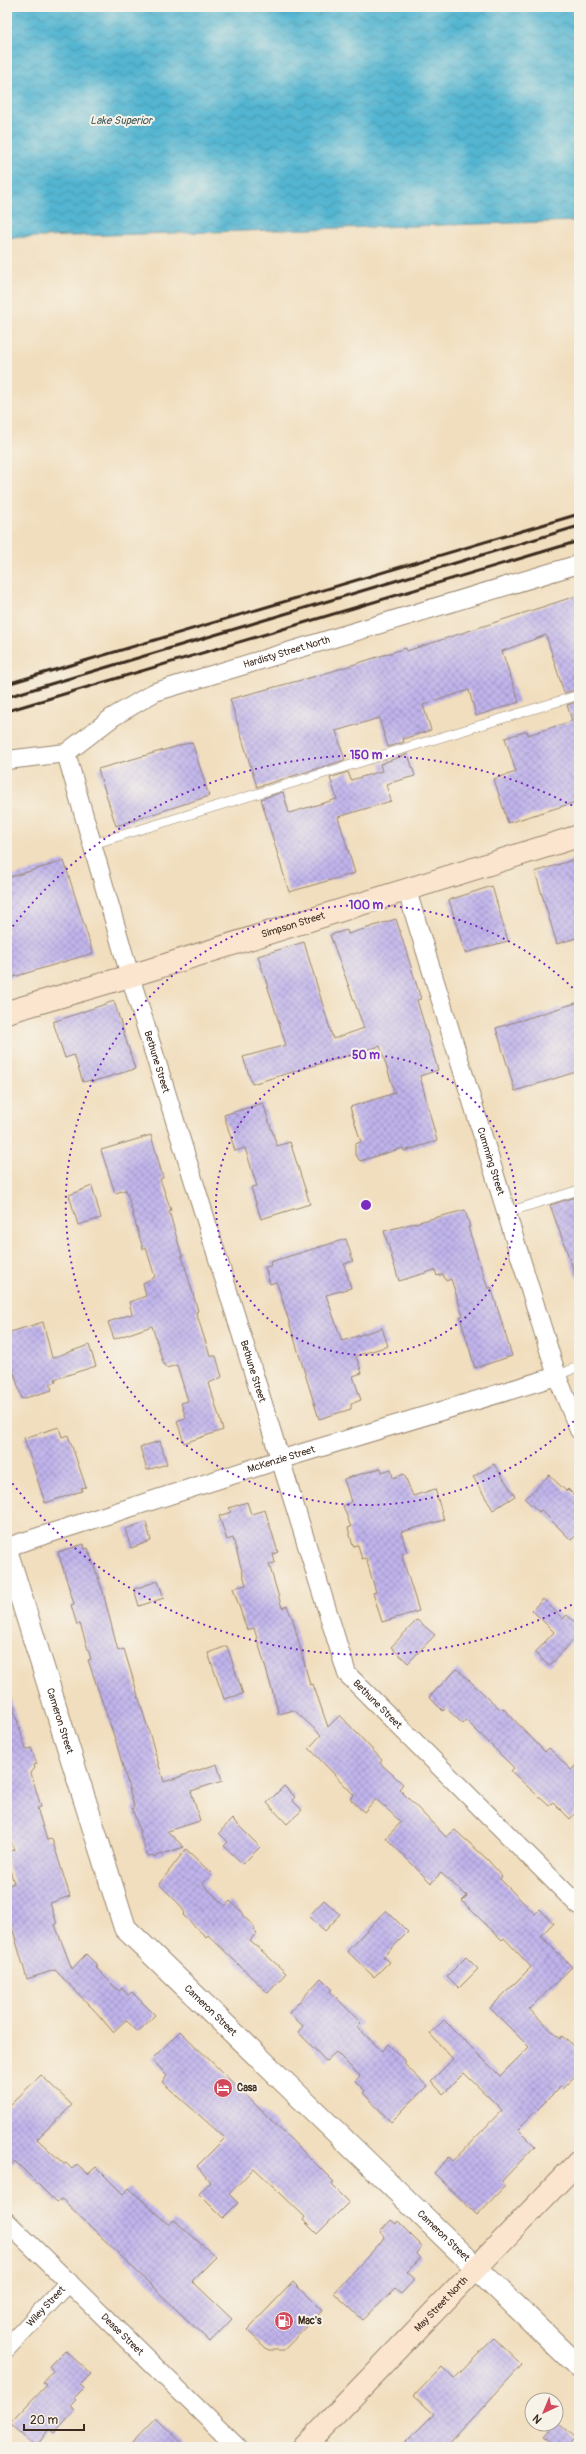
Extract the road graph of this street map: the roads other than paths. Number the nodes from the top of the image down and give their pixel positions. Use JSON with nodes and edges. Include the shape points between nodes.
{"nodes":[{"id":1,"x":579,"y":564,"type":"edge"},
{"id":2,"x":579,"y":695,"type":"edge"},
{"id":3,"x":66,"y":753,"type":"junction"},
{"id":4,"x":7,"y":760,"type":"edge"},
{"id":5,"x":579,"y":836,"type":"edge"},
{"id":6,"x":93,"y":844,"type":"junction"},
{"id":7,"x":407,"y":891,"type":"junction"},
{"id":8,"x":130,"y":976,"type":"junction"},
{"id":9,"x":7,"y":1012,"type":"edge"},
{"id":10,"x":579,"y":1190,"type":"edge"},
{"id":11,"x":508,"y":1212,"type":"junction"},
{"id":12,"x":579,"y":1366,"type":"edge"},
{"id":13,"x":557,"y":1376,"type":"junction"},
{"id":14,"x":579,"y":1430,"type":"edge"},
{"id":15,"x":279,"y":1460,"type":"junction"},
{"id":16,"x":7,"y":1547,"type":"edge"},
{"id":17,"x":7,"y":1553,"type":"edge"},
{"id":18,"x":579,"y":1906,"type":"edge"},
{"id":19,"x":579,"y":2161,"type":"edge"},
{"id":20,"x":7,"y":2222,"type":"edge"},
{"id":21,"x":476,"y":2268,"type":"junction"},
{"id":22,"x":69,"y":2282,"type":"junction"},
{"id":23,"x":7,"y":2348,"type":"edge"},
{"id":24,"x":579,"y":2367,"type":"edge"},
{"id":25,"x":236,"y":2447,"type":"edge"},
{"id":26,"x":304,"y":2447,"type":"edge"}],
"edges":[{"from":1,"to":3,"type":"street","name":"Hardisty Street North","via":[[155,692],[113,717]]},
{"from":2,"to":6,"type":"lane"},
{"from":3,"to":4,"type":"street"},
{"from":3,"to":6,"type":"street","name":"Bethune Street"},
{"from":5,"to":7,"type":"main road","name":"Simpson Street"},
{"from":6,"to":8,"type":"street","name":"Bethune Street"},
{"from":7,"to":8,"type":"main road","name":"Simpson Street"},
{"from":7,"to":11,"type":"street","name":"Cumming Street"},
{"from":8,"to":9,"type":"main road","name":"Simpson Street"},
{"from":8,"to":15,"type":"street","name":"Bethune Street"},
{"from":10,"to":11,"type":"lane"},
{"from":11,"to":13,"type":"street","name":"Cumming Street"},
{"from":12,"to":13,"type":"lane"},
{"from":13,"to":14,"type":"street","name":"Cumming Street"},
{"from":13,"to":15,"type":"street","name":"McKenzie Street"},
{"from":15,"to":16,"type":"street","name":"McKenzie Street"},
{"from":15,"to":18,"type":"street","name":"Bethune Street","via":[[347,1674]]},
{"from":17,"to":21,"type":"street","name":"Cameron Street","via":[[125,1928]]},
{"from":19,"to":21,"type":"main road","name":"May Street North"},
{"from":20,"to":22,"type":"street","name":"Dease Street"},
{"from":21,"to":24,"type":"street","name":"Cameron Street"},
{"from":21,"to":26,"type":"main road","name":"May Street North"},
{"from":22,"to":23,"type":"street","name":"Wiley Street"},
{"from":22,"to":25,"type":"street","name":"Dease Street"}]}
